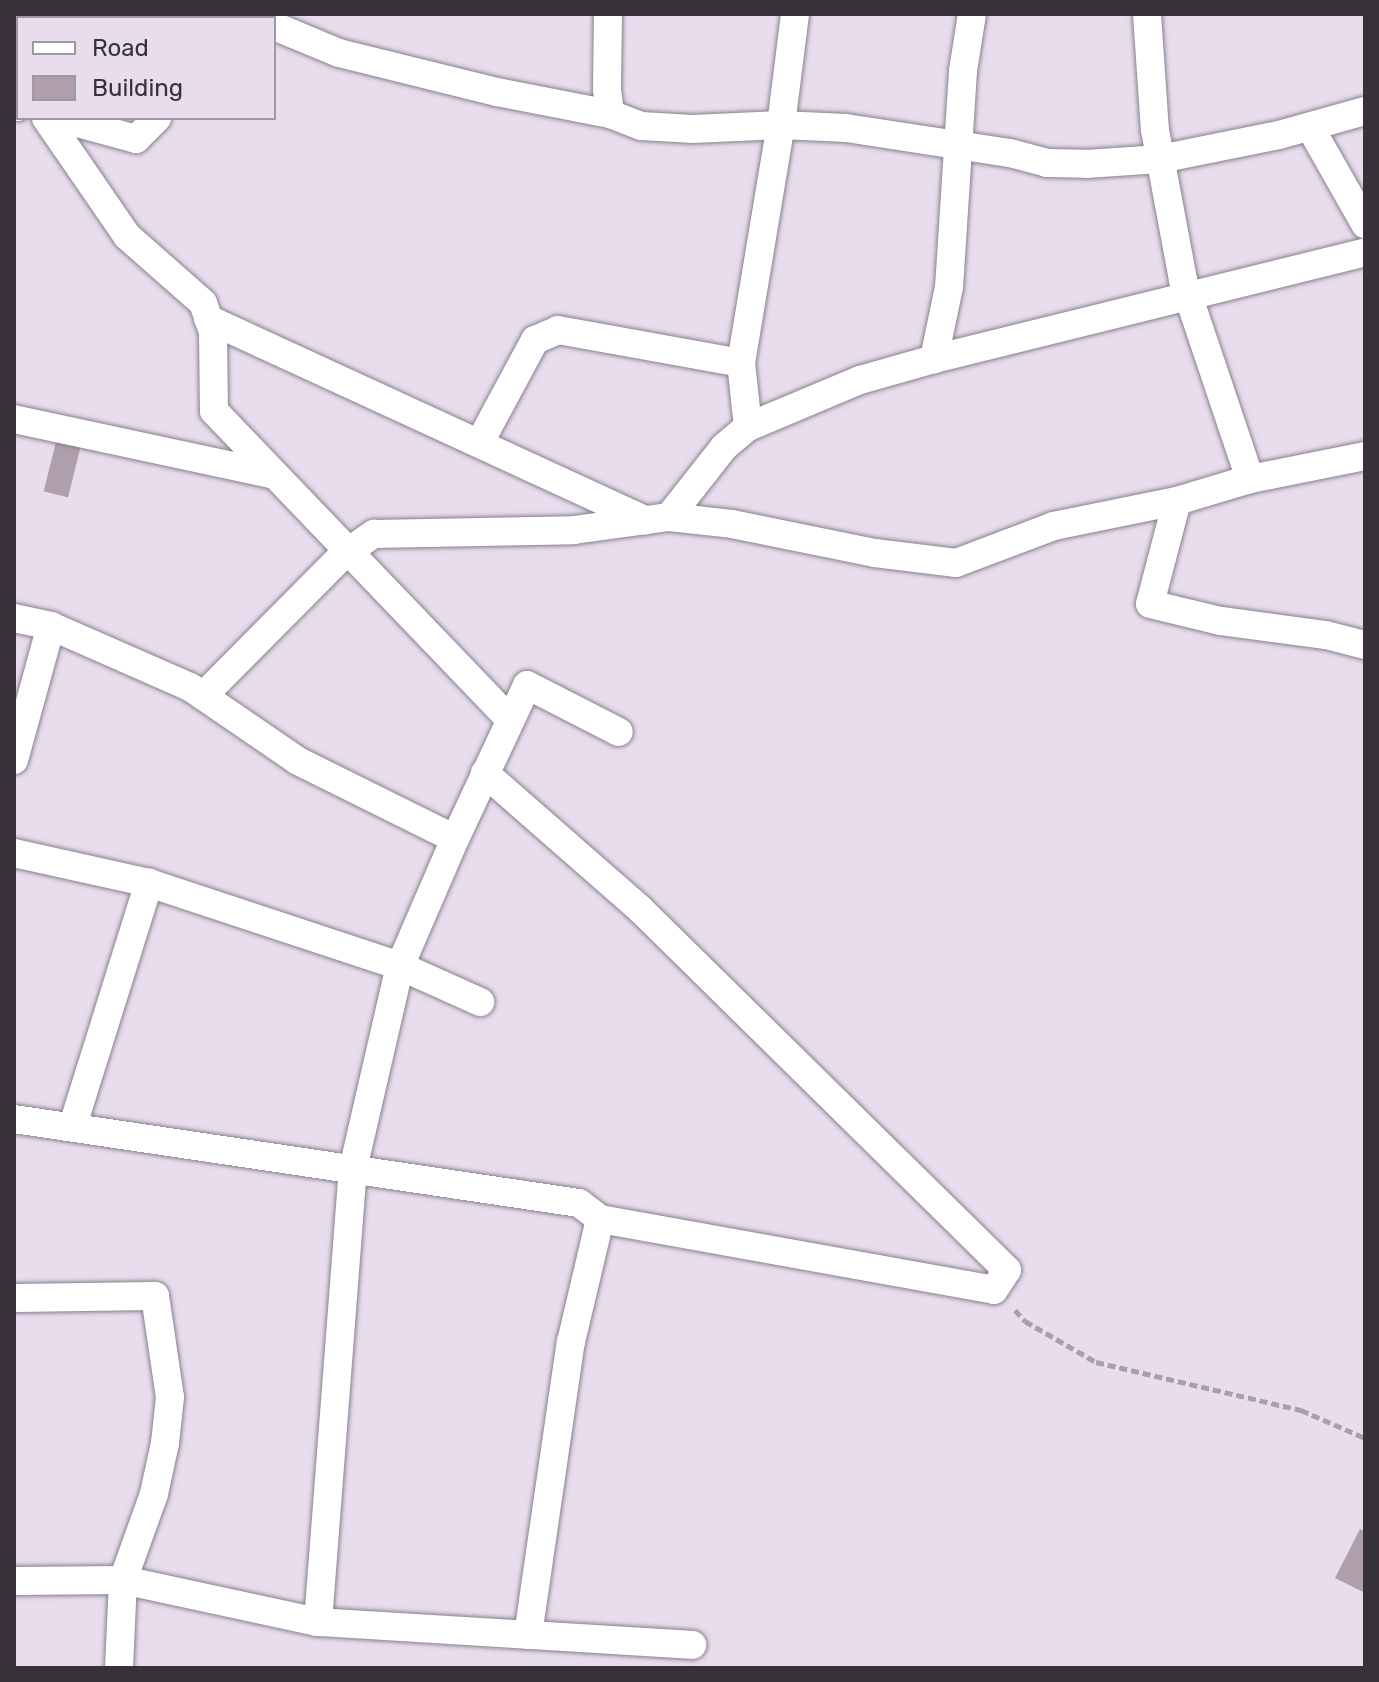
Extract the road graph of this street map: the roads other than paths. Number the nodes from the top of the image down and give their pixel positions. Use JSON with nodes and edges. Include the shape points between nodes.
{"nodes":[{"id":1,"x":608,"y":14,"type":"edge"},
{"id":2,"x":795,"y":14,"type":"edge"},
{"id":3,"x":972,"y":14,"type":"edge"},
{"id":4,"x":1147,"y":14,"type":"edge"},
{"id":5,"x":276,"y":27,"type":"edge"},
{"id":6,"x":1365,"y":111,"type":"edge"},
{"id":7,"x":610,"y":114,"type":"junction"},
{"id":8,"x":47,"y":120,"type":"edge"},
{"id":9,"x":66,"y":120,"type":"edge"},
{"id":10,"x":155,"y":120,"type":"edge"},
{"id":11,"x":781,"y":125,"type":"junction"},
{"id":12,"x":1310,"y":127,"type":"junction"},
{"id":13,"x":958,"y":147,"type":"junction"},
{"id":14,"x":1160,"y":159,"type":"junction"},
{"id":15,"x":1365,"y":224,"type":"edge"},
{"id":16,"x":1365,"y":252,"type":"edge"},
{"id":17,"x":1187,"y":293,"type":"junction"},
{"id":18,"x":208,"y":319,"type":"junction"},
{"id":19,"x":934,"y":359,"type":"junction"},
{"id":20,"x":741,"y":363,"type":"junction"},
{"id":21,"x":14,"y":419,"type":"edge"},
{"id":22,"x":748,"y":427,"type":"junction"},
{"id":23,"x":480,"y":442,"type":"junction"},
{"id":24,"x":1365,"y":456,"type":"edge"},
{"id":25,"x":271,"y":474,"type":"junction"},
{"id":26,"x":1250,"y":479,"type":"junction"},
{"id":27,"x":1177,"y":501,"type":"junction"},
{"id":28,"x":658,"y":519,"type":"junction"},
{"id":29,"x":347,"y":552,"type":"junction"},
{"id":30,"x":14,"y":618,"type":"edge"},
{"id":31,"x":51,"y":626,"type":"junction"},
{"id":32,"x":1365,"y":645,"type":"edge"},
{"id":33,"x":203,"y":696,"type":"junction"},
{"id":34,"x":510,"y":720,"type":"junction"},
{"id":35,"x":619,"y":732,"type":"dead end"},
{"id":36,"x":14,"y":760,"type":"edge"},
{"id":37,"x":485,"y":773,"type":"junction"},
{"id":38,"x":455,"y":839,"type":"junction"},
{"id":39,"x":14,"y":853,"type":"edge"},
{"id":40,"x":149,"y":883,"type":"junction"},
{"id":41,"x":400,"y":966,"type":"junction"},
{"id":42,"x":480,"y":1002,"type":"dead end"},
{"id":43,"x":14,"y":1119,"type":"edge"},
{"id":44,"x":73,"y":1125,"type":"junction"},
{"id":45,"x":353,"y":1169,"type":"junction"},
{"id":46,"x":600,"y":1219,"type":"junction"},
{"id":47,"x":14,"y":1298,"type":"edge"},
{"id":48,"x":123,"y":1580,"type":"junction"},
{"id":49,"x":14,"y":1581,"type":"edge"},
{"id":50,"x":318,"y":1622,"type":"junction"},
{"id":51,"x":528,"y":1635,"type":"junction"},
{"id":52,"x":692,"y":1645,"type":"dead end"},
{"id":53,"x":119,"y":1668,"type":"edge"}],
"edges":[{"from":1,"to":7,"type":"street"},
{"from":2,"to":11,"type":"street"},
{"from":3,"to":13,"type":"street"},
{"from":4,"to":14,"type":"street"},
{"from":5,"to":7,"type":"street","via":[[339,53]]},
{"from":6,"to":12,"type":"street"},
{"from":7,"to":11,"type":"street","via":[[641,126]]},
{"from":8,"to":18,"type":"street","via":[[127,236],[203,303]]},
{"from":9,"to":10,"type":"street","via":[[136,139]]},
{"from":11,"to":13,"type":"street","via":[[846,128]]},
{"from":11,"to":20,"type":"street"},
{"from":12,"to":14,"type":"street"},
{"from":12,"to":15,"type":"street"},
{"from":13,"to":14,"type":"street","via":[[1047,163]]},
{"from":13,"to":19,"type":"street","via":[[949,287]]},
{"from":14,"to":17,"type":"street"},
{"from":16,"to":17,"type":"street"},
{"from":17,"to":19,"type":"street"},
{"from":17,"to":26,"type":"street"},
{"from":18,"to":23,"type":"street"},
{"from":18,"to":25,"type":"street","via":[[213,332],[214,411]]},
{"from":19,"to":22,"type":"street","via":[[860,380]]},
{"from":20,"to":22,"type":"street"},
{"from":20,"to":23,"type":"street","via":[[558,330],[535,340]]},
{"from":21,"to":25,"type":"street"},
{"from":22,"to":28,"type":"street"},
{"from":23,"to":28,"type":"street"},
{"from":24,"to":26,"type":"street"},
{"from":25,"to":29,"type":"street"},
{"from":26,"to":27,"type":"street"},
{"from":27,"to":28,"type":"street","via":[[1054,526],[956,563],[875,553],[732,524]]},
{"from":27,"to":32,"type":"street","via":[[1150,604]]},
{"from":28,"to":29,"type":"street","via":[[574,530],[374,534]]},
{"from":29,"to":33,"type":"street"},
{"from":29,"to":34,"type":"street"},
{"from":30,"to":31,"type":"street"},
{"from":31,"to":33,"type":"street"},
{"from":31,"to":36,"type":"street"},
{"from":33,"to":38,"type":"street","via":[[298,761]]},
{"from":34,"to":35,"type":"street","via":[[527,685]]},
{"from":34,"to":37,"type":"street"},
{"from":37,"to":38,"type":"street"},
{"from":37,"to":46,"type":"street","via":[[639,908],[1007,1270],[994,1290]]},
{"from":38,"to":41,"type":"street"},
{"from":39,"to":40,"type":"street"},
{"from":40,"to":41,"type":"street"},
{"from":40,"to":44,"type":"street"},
{"from":41,"to":42,"type":"street"},
{"from":41,"to":45,"type":"street"},
{"from":43,"to":44,"type":"street"},
{"from":44,"to":45,"type":"street"},
{"from":45,"to":46,"type":"street","via":[[579,1203]]},
{"from":45,"to":50,"type":"street"},
{"from":46,"to":51,"type":"street","via":[[571,1342]]},
{"from":47,"to":48,"type":"street","via":[[155,1296],[170,1397],[165,1443],[154,1494]]},
{"from":48,"to":49,"type":"street"},
{"from":48,"to":50,"type":"street"},
{"from":48,"to":53,"type":"street"},
{"from":50,"to":51,"type":"street"},
{"from":51,"to":52,"type":"street"}]}
